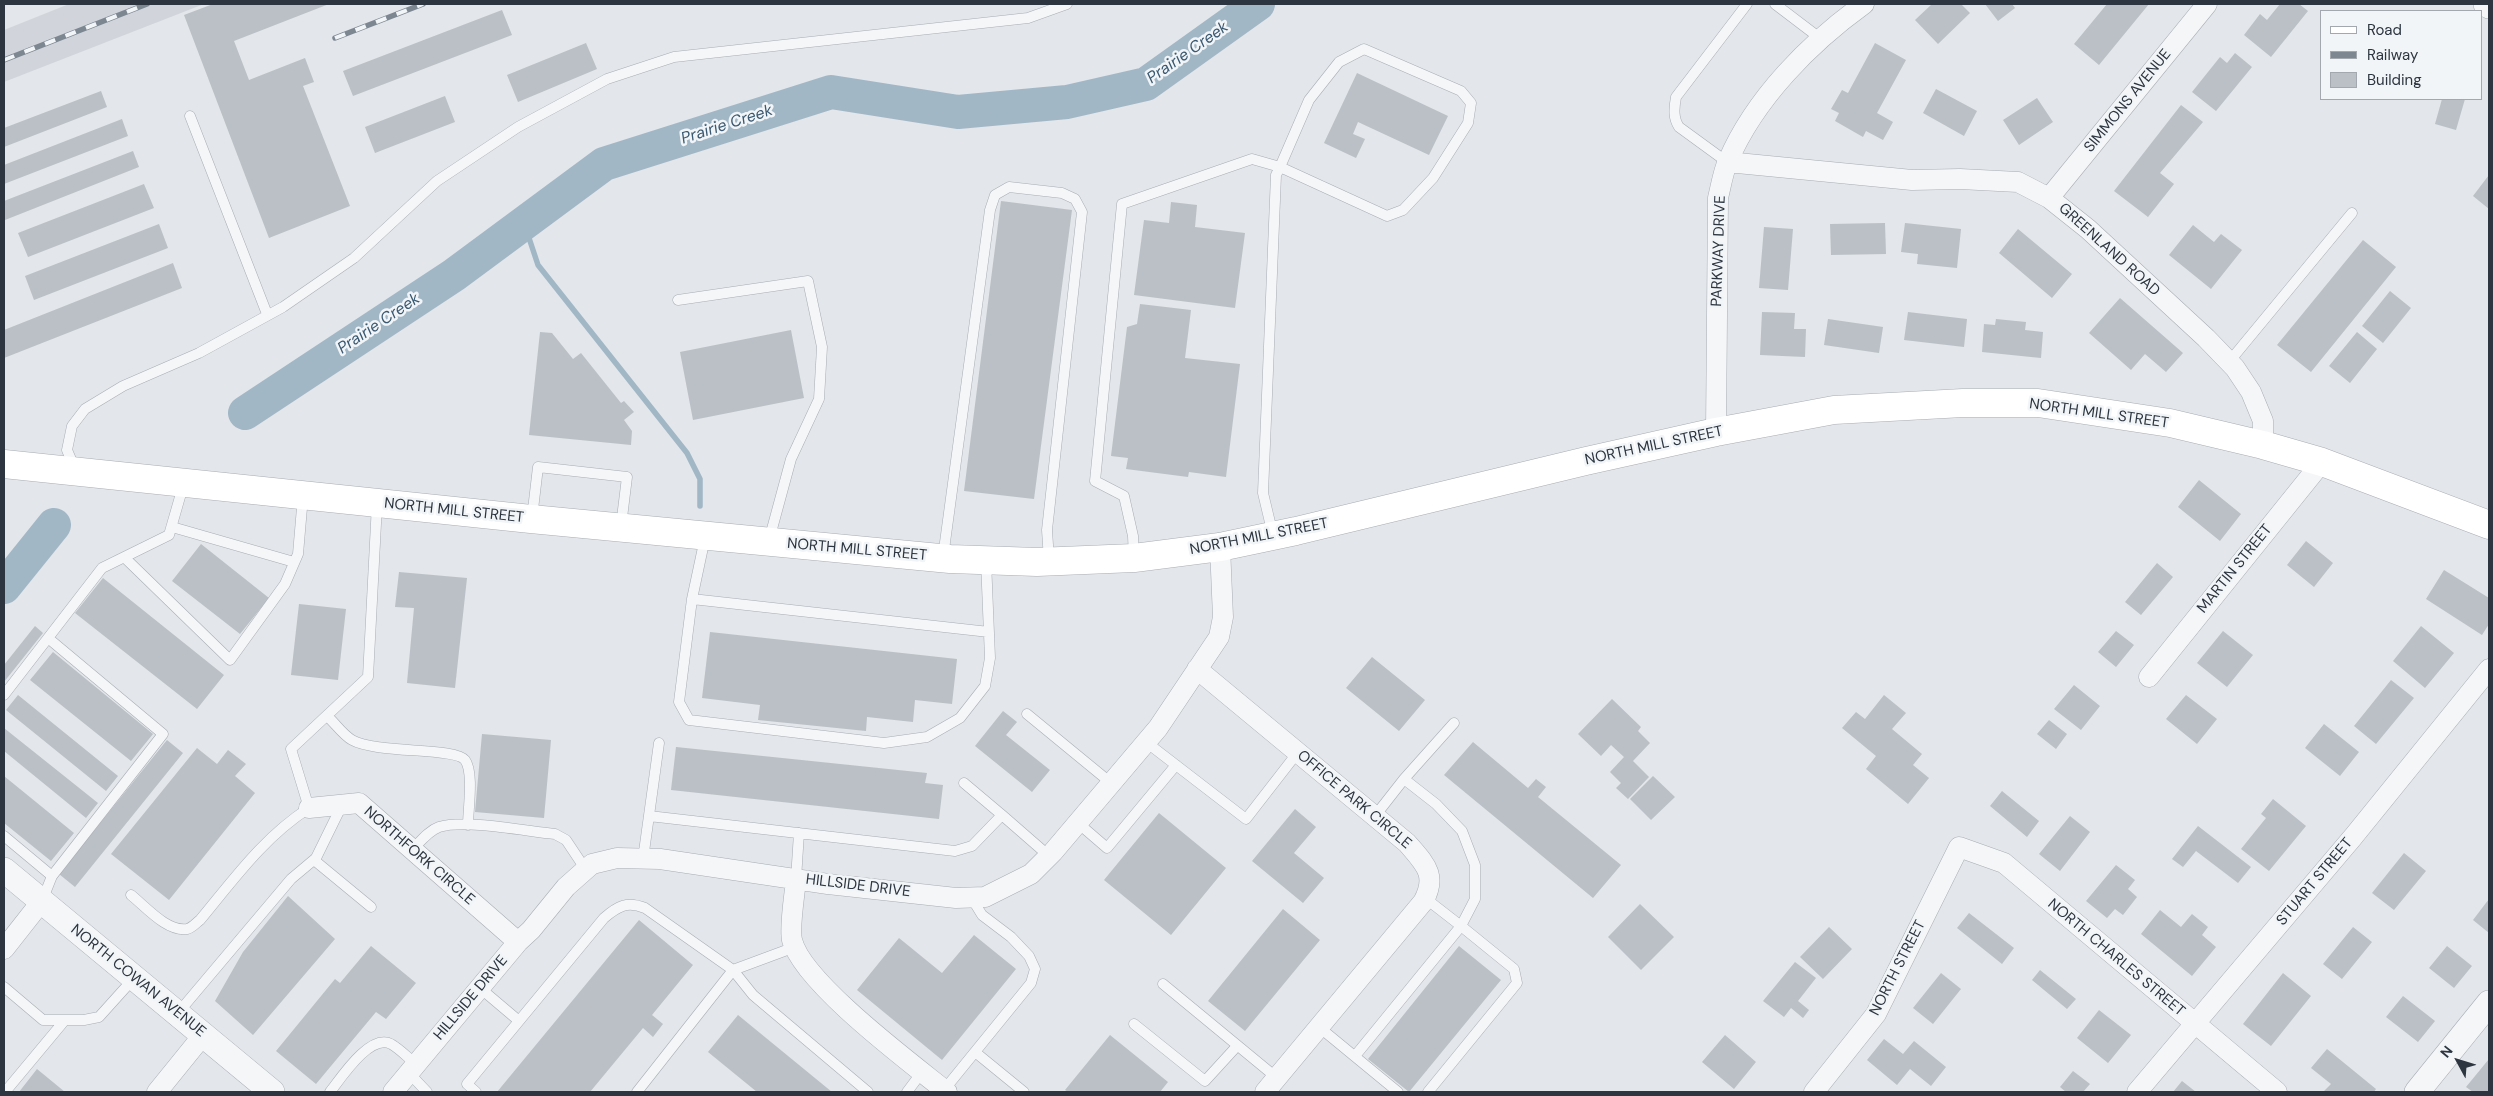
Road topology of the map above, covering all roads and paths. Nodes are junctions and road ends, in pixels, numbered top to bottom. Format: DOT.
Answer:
graph roads {
  1 [pos="1067,4"];
  2 [pos="1747,4"];
  3 [pos="1775,4"];
  4 [pos="1864,4"];
  5 [pos="2206,4"];
  6 [pos="1821,39"];
  7 [pos="190,116"];
  8 [pos="1727,162"];
  9 [pos="1280,167"];
  10 [pos="2049,198"];
  11 [pos="2352,213"];
  12 [pos="678,300"];
  13 [pos="267,314"];
  14 [pos="2229,362"];
  15 [pos="1716,432"];
  16 [pos="2264,445"];
  17 [pos="2322,462"];
  18 [pos="4,464"];
  19 [pos="77,472"];
  20 [pos="184,483"];
  21 [pos="303,495"];
  22 [pos="377,503"];
  23 [pos="531,519"];
  24 [pos="2489,524"];
  25 [pos="172,527"];
  26 [pos="621,527"];
  27 [pos="705,536"];
  28 [pos="1273,536"];
  29 [pos="768,542"];
  30 [pos="1220,547"];
  31 [pos="124,558"];
  32 [pos="943,558"];
  33 [pos="1134,558"];
  34 [pos="986,560"];
  35 [pos="1049,561"];
  36 [pos="294,562"];
  37 [pos="692,599"];
  38 [pos="989,632"];
  39 [pos="48,638"];
  40 [pos="1197,669"];
  41 [pos="2489,669"];
  42 [pos="2149,677"];
  43 [pos="4,695"];
  44 [pos="1027,714"];
  45 [pos="327,716"];
  46 [pos="1454,723"];
  47 [pos="1146,742"];
  48 [pos="659,743"];
  49 [pos="1298,752"];
  50 [pos="1176,765"];
  51 [pos="1404,779"];
  52 [pos="964,783"];
  53 [pos="1111,783"];
  54 [pos="342,805"];
  55 [pos="310,808"];
  56 [pos="1002,815"];
  57 [pos="649,816"];
  58 [pos="1375,816"];
  59 [pos="1078,823"];
  60 [pos="468,825"];
  61 [pos="799,833"];
  62 [pos="4,836"];
  63 [pos="412,850"];
  64 [pos="1049,856"];
  65 [pos="643,859"];
  66 [pos="314,860"];
  67 [pos="1952,860"];
  68 [pos="4,870"];
  69 [pos="586,870"];
  70 [pos="52,876"];
  71 [pos="796,878"];
  72 [pos="131,896"];
  73 [pos="971,897"];
  74 [pos="1425,898"];
  75 [pos="41,902"];
  76 [pos="371,907"];
  77 [pos="1460,926"];
  78 [pos="518,942"];
  79 [pos="795,947"];
  80 [pos="4,950"];
  81 [pos="733,970"];
  82 [pos="134,978"];
  83 [pos="1163,984"];
  84 [pos="4,987"];
  85 [pos="480,988"];
  86 [pos="2489,1003"];
  87 [pos="178,1013"];
  88 [pos="65,1020"];
  89 [pos="519,1021"];
  90 [pos="1134,1024"];
  91 [pos="2194,1024"];
  92 [pos="1318,1027"];
  93 [pos="204,1034"];
  94 [pos="1237,1046"];
  95 [pos="975,1052"];
  96 [pos="1355,1056"];
  97 [pos="412,1069"];
  98 [pos="922,1072"];
  99 [pos="1271,1085"];
  100 [pos="945,1091"];
  101 [pos="5,1092"];
  102 [pos="158,1092"];
  103 [pos="272,1092"];
  104 [pos="330,1092"];
  105 [pos="393,1092"];
  106 [pos="426,1092"];
  107 [pos="476,1092"];
  108 [pos="637,1092"];
  109 [pos="868,1092"];
  110 [pos="907,1092"];
  111 [pos="1024,1092"];
  112 [pos="1398,1092"];
  113 [pos="1428,1092"];
  114 [pos="1814,1092"];
  115 [pos="2137,1092"];
  116 [pos="2277,1092"];
  117 [pos="2417,1092"];
  1 -- 13 [label="lane"];
  2 -- 8 [label="lane"];
  3 -- 6 [label="lane"];
  4 -- 6 [label="street, PARKWAY DRIVE"];
  5 -- 10 [label="street, SIMMONS AVENUE"];
  6 -- 8 [label="street, PARKWAY DRIVE"];
  7 -- 13 [label="lane"];
  8 -- 10 [label="street, GREENLAND ROAD"];
  8 -- 15 [label="street, PARKWAY DRIVE"];
  9 -- 9 [label="lane"];
  9 -- 28 [label="lane"];
  9 -- 33 [label="lane"];
  10 -- 14 [label="street, GREENLAND ROAD"];
  11 -- 14 [label="lane"];
  12 -- 29 [label="lane"];
  13 -- 19 [label="lane"];
  14 -- 16 [label="street, GREENLAND ROAD"];
  15 -- 16 [label="main road, NORTH MILL STREET"];
  15 -- 28 [label="main road, NORTH MILL STREET"];
  16 -- 17 [label="main road, NORTH MILL STREET"];
  17 -- 24 [label="main road, NORTH MILL STREET"];
  17 -- 42 [label="street, MARTIN STREET"];
  18 -- 19 [label="main road, NORTH MILL STREET"];
  19 -- 20 [label="main road, NORTH MILL STREET"];
  20 -- 21 [label="main road, NORTH MILL STREET"];
  20 -- 25 [label="lane"];
  21 -- 22 [label="main road, NORTH MILL STREET"];
  21 -- 36 [label="lane"];
  22 -- 23 [label="main road, NORTH MILL STREET"];
  22 -- 45 [label="lane"];
  23 -- 26 [label="main road, NORTH MILL STREET"];
  23 -- 26 [label="lane"];
  25 -- 31 [label="lane"];
  25 -- 36 [label="lane"];
  26 -- 27 [label="main road, NORTH MILL STREET"];
  27 -- 29 [label="main road, NORTH MILL STREET"];
  27 -- 37 [label="lane"];
  28 -- 30 [label="main road, NORTH MILL STREET"];
  29 -- 32 [label="main road, NORTH MILL STREET"];
  30 -- 33 [label="main road, NORTH MILL STREET"];
  30 -- 40 [label="street, HILLSIDE DRIVE"];
  31 -- 36 [label="lane"];
  31 -- 39 [label="lane"];
  32 -- 34 [label="main road, NORTH MILL STREET"];
  32 -- 35 [label="lane"];
  33 -- 35 [label="main road, NORTH MILL STREET"];
  34 -- 35 [label="main road, NORTH MILL STREET"];
  34 -- 38 [label="lane"];
  37 -- 38 [label="lane"];
  37 -- 38 [label="lane"];
  39 -- 43 [label="lane"];
  39 -- 70 [label="lane"];
  40 -- 47 [label="street, HILLSIDE DRIVE"];
  40 -- 49 [label="street, OFFICE PARK CIRCLE"];
  41 -- 91 [label="street, STUART STREET"];
  44 -- 53 [label="lane"];
  45 -- 55 [label="lane"];
  45 -- 60 [label="lane"];
  46 -- 51 [label="lane"];
  47 -- 50 [label="lane"];
  47 -- 53 [label="street, HILLSIDE DRIVE"];
  48 -- 57 [label="lane"];
  49 -- 50 [label="lane"];
  49 -- 58 [label="street, OFFICE PARK CIRCLE"];
  50 -- 59 [label="lane"];
  51 -- 58 [label="lane"];
  51 -- 77 [label="lane"];
  52 -- 56 [label="lane"];
  53 -- 59 [label="street, HILLSIDE DRIVE"];
  54 -- 55 [label="street, NORTHFORK CIRCLE"];
  54 -- 63 [label="street, NORTHFORK CIRCLE"];
  54 -- 66 [label="lane"];
  55 -- 72 [label="lane"];
  56 -- 61 [label="lane"];
  56 -- 64 [label="lane"];
  57 -- 61 [label="lane"];
  57 -- 65 [label="lane"];
  58 -- 74 [label="street, OFFICE PARK CIRCLE"];
  59 -- 64 [label="street, HILLSIDE DRIVE"];
  60 -- 63 [label="lane"];
  60 -- 69 [label="lane"];
  61 -- 71 [label="lane"];
  62 -- 70 [label="lane"];
  63 -- 78 [label="street, NORTHFORK CIRCLE"];
  64 -- 73 [label="street, HILLSIDE DRIVE"];
  65 -- 69 [label="street, HILLSIDE DRIVE"];
  65 -- 71 [label="street, HILLSIDE DRIVE"];
  66 -- 76 [label="lane"];
  66 -- 87 [label="lane"];
  67 -- 91 [label="street, NORTH CHARLES STREET"];
  67 -- 114 [label="street, NORTH STREET"];
  68 -- 75 [label="street, NORTH COWAN AVENUE"];
  69 -- 78 [label="street, HILLSIDE DRIVE"];
  70 -- 75 [label="lane"];
  71 -- 73 [label="street, HILLSIDE DRIVE"];
  71 -- 79 [label="street"];
  73 -- 95 [label="lane"];
  74 -- 77 [label="lane"];
  74 -- 92 [label="street"];
  75 -- 80 [label="street"];
  75 -- 82 [label="street, NORTH COWAN AVENUE"];
  77 -- 96 [label="lane"];
  77 -- 113 [label="lane"];
  78 -- 85 [label="street, HILLSIDE DRIVE"];
  79 -- 81 [label="lane"];
  79 -- 98 [label="street"];
  81 -- 89 [label="lane"];
  81 -- 108 [label="lane"];
  81 -- 109 [label="lane"];
  82 -- 87 [label="street, NORTH COWAN AVENUE"];
  82 -- 88 [label="lane"];
  83 -- 94 [label="lane"];
  84 -- 88 [label="lane"];
  85 -- 89 [label="lane"];
  85 -- 97 [label="street, HILLSIDE DRIVE"];
  86 -- 117 [label="street"];
  87 -- 93 [label="street, NORTH COWAN AVENUE"];
  88 -- 101 [label="lane"];
  89 -- 107 [label="lane"];
  90 -- 94 [label="lane"];
  91 -- 115 [label="street, STUART STREET"];
  91 -- 116 [label="street, NORTH CHARLES STREET"];
  92 -- 96 [label="lane"];
  92 -- 99 [label="street"];
  93 -- 102 [label="street"];
  93 -- 103 [label="street, NORTH COWAN AVENUE"];
  94 -- 99 [label="lane"];
  95 -- 100 [label="lane"];
  95 -- 111 [label="lane"];
  96 -- 112 [label="lane"];
  97 -- 104 [label="lane"];
  97 -- 105 [label="street, HILLSIDE DRIVE"];
  97 -- 106 [label="lane"];
  98 -- 100 [label="street"];
  98 -- 110 [label="lane"];
}
